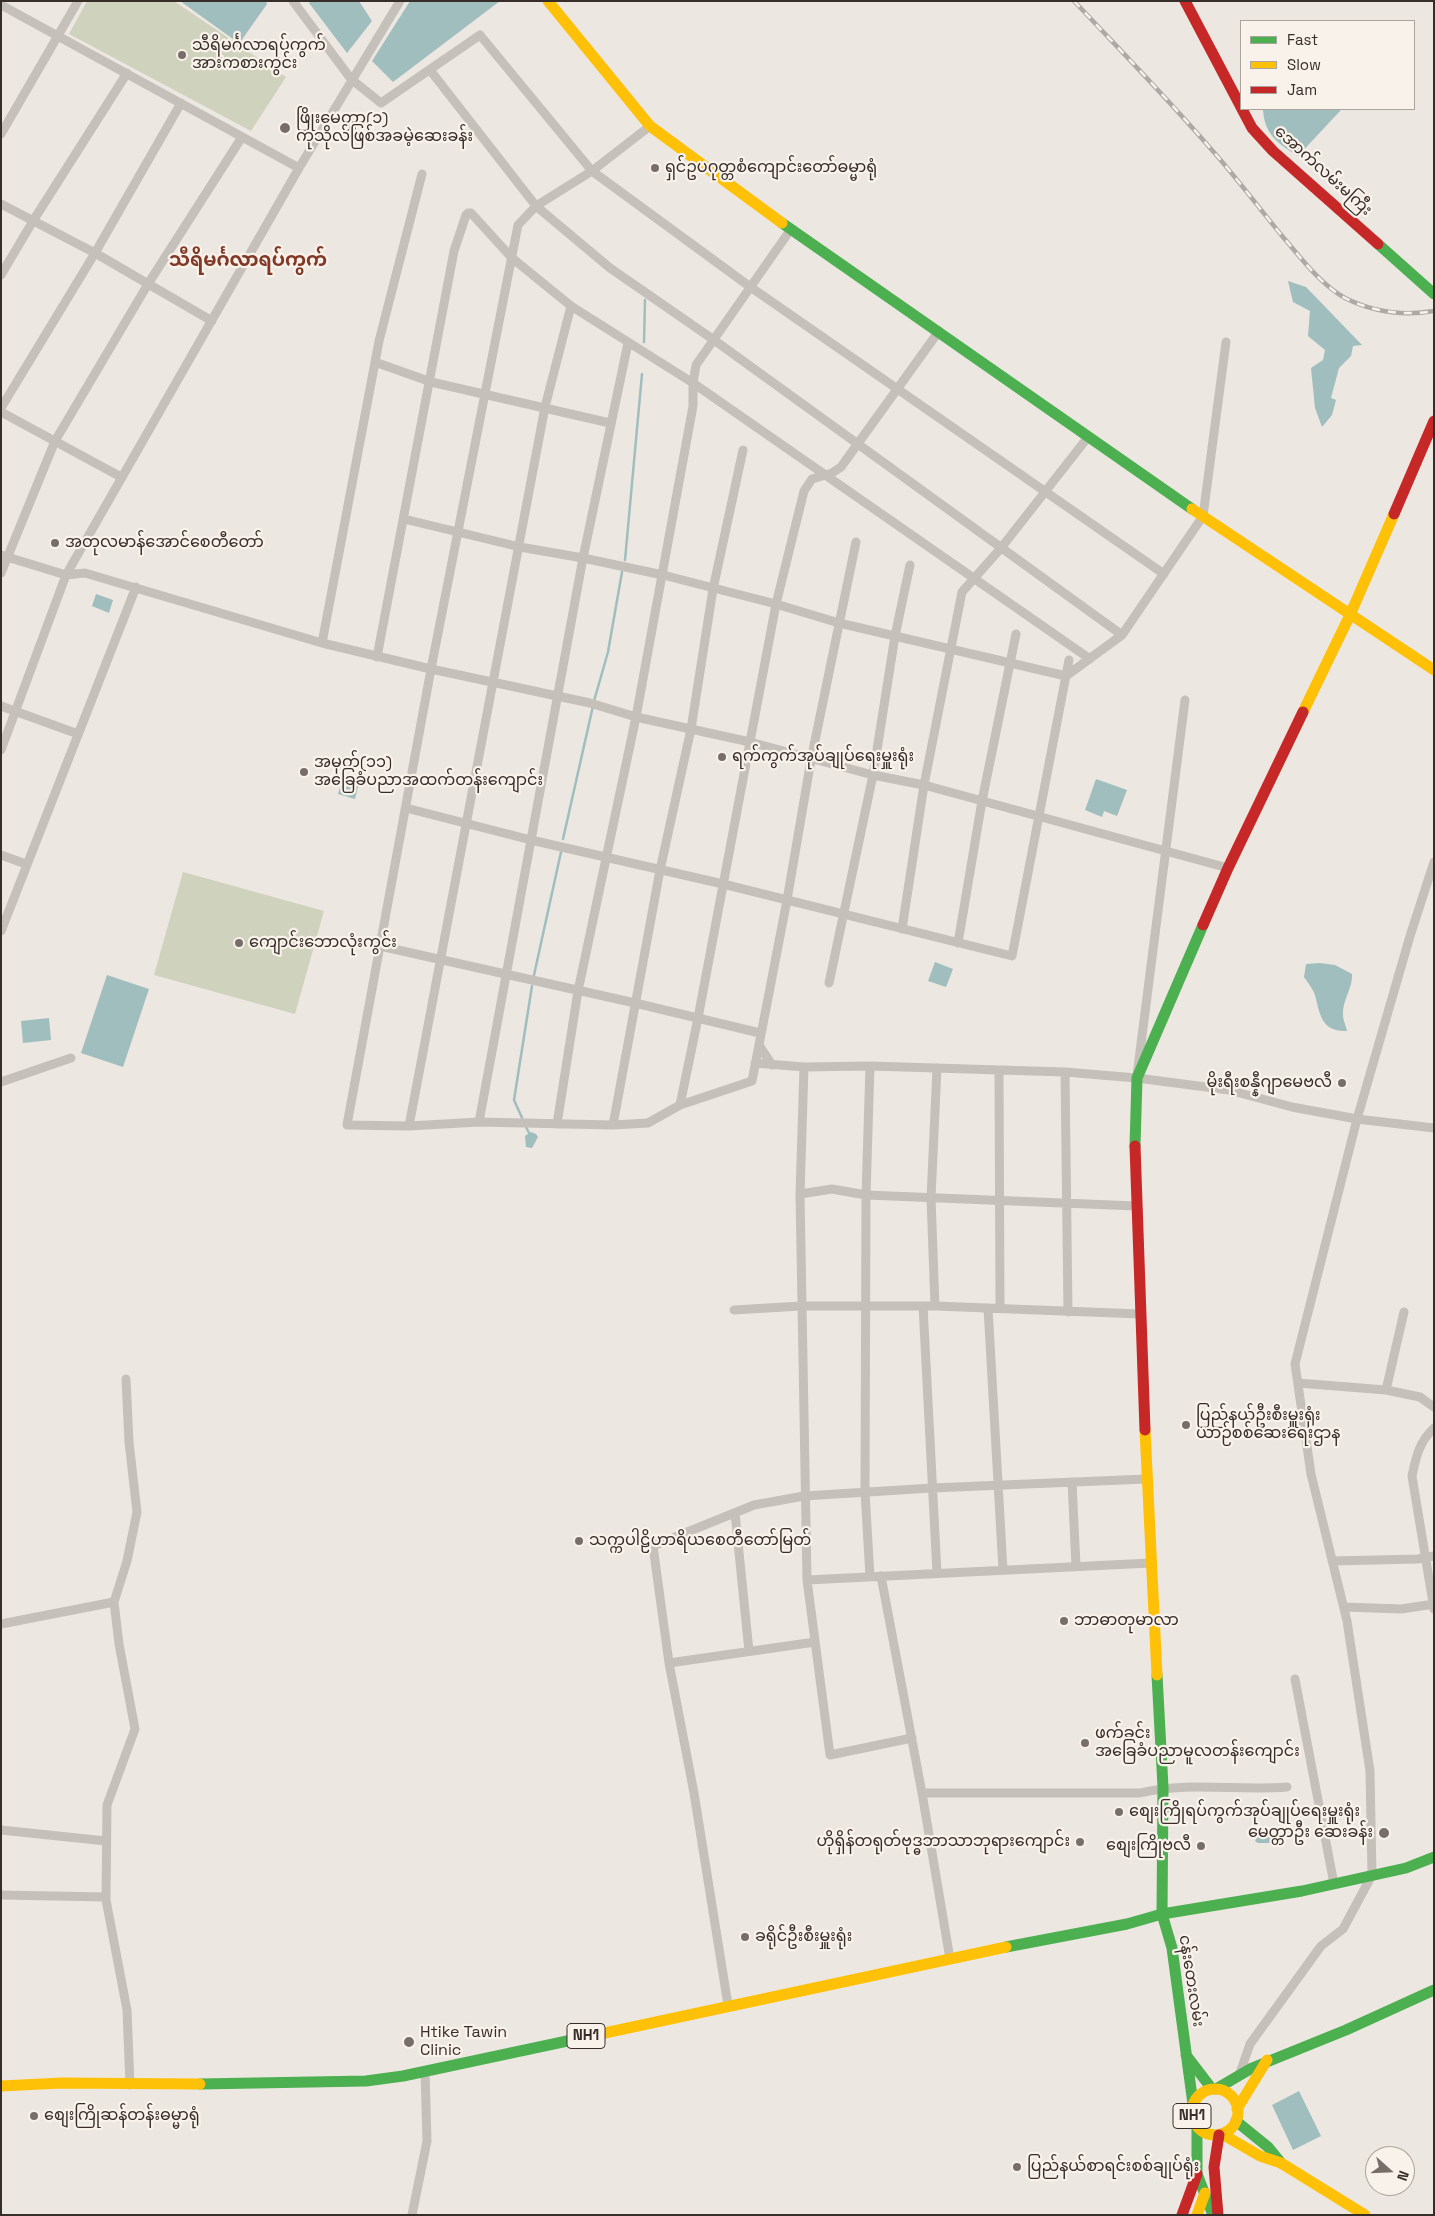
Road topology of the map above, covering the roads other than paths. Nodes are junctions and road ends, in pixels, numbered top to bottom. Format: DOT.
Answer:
graph roads {
  1 [pos="78,1"];
  2 [pos="293,1"];
  3 [pos="400,1"];
  4 [pos="548,1"];
  5 [pos="1185,1"];
  6 [pos="1,5"];
  7 [pos="58,36"];
  8 [pos="430,70"];
  9 [pos="127,73"];
  10 [pos="351,79"];
  11 [pos="181,103"];
  12 [pos="1240,108"];
  13 [pos="1241,110"];
  14 [pos="650,126"];
  15 [pos="1,134"];
  16 [pos="242,137"];
  17 [pos="299,168"];
  18 [pos="592,171"];
  19 [pos="422,174"];
  20 [pos="1,204"];
  21 [pos="536,206"];
  22 [pos="32,221"];
  23 [pos="791,229"];
  24 [pos="95,253"];
  25 [pos="512,258"];
  26 [pos="1,275"];
  27 [pos="148,284"];
  28 [pos="750,286"];
  29 [pos="1434,294"];
  30 [pos="572,306"];
  31 [pos="212,321"];
  32 [pos="939,331"];
  33 [pos="714,340"];
  34 [pos="1226,342"];
  35 [pos="628,343"];
  36 [pos="375,362"];
  37 [pos="431,382"];
  38 [pos="693,383"];
  39 [pos="897,388"];
  40 [pos="485,393"];
  41 [pos="545,407"];
  42 [pos="1,408"];
  43 [pos="1,412"];
  44 [pos="1434,421"];
  45 [pos="610,423"];
  46 [pos="1088,437"];
  47 [pos="55,442"];
  48 [pos="857,443"];
  49 [pos="744,450"];
  50 [pos="824,476"];
  51 [pos="121,477"];
  52 [pos="1047,492"];
  53 [pos="1203,516"];
  54 [pos="404,519"];
  55 [pos="458,532"];
  56 [pos="856,542"];
  57 [pos="520,547"];
  58 [pos="1001,548"];
  59 [pos="4,556"];
  60 [pos="583,558"];
  61 [pos="910,565"];
  62 [pos="1,573"];
  63 [pos="1164,574"];
  64 [pos="66,575"];
  65 [pos="663,575"];
  66 [pos="975,578"];
  67 [pos="136,587"];
  68 [pos="713,589"];
  69 [pos="776,604"];
  70 [pos="1350,615"];
  71 [pos="839,623"];
  72 [pos="1016,634"];
  73 [pos="1122,635"];
  74 [pos="895,636"];
  75 [pos="322,643"];
  76 [pos="951,650"];
  77 [pos="377,657"];
  78 [pos="1090,659"];
  79 [pos="1069,660"];
  80 [pos="1010,664"];
  81 [pos="431,669"];
  82 [pos="1434,670"];
  83 [pos="1066,676"];
  84 [pos="494,683"];
  85 [pos="558,697"];
  86 [pos="1185,700"];
  87 [pos="1,706"];
  88 [pos="16,711"];
  89 [pos="636,717"];
  90 [pos="691,729"];
  91 [pos="78,734"];
  92 [pos="750,742"];
  93 [pos="1,750"];
  94 [pos="811,760"];
  95 [pos="872,775"];
  96 [pos="924,785"];
  97 [pos="982,801"];
  98 [pos="406,808"];
  99 [pos="1038,816"];
  100 [pos="467,824"];
  101 [pos="531,840"];
  102 [pos="1165,850"];
  103 [pos="1,855"];
  104 [pos="608,857"];
  105 [pos="1434,862"];
  106 [pos="26,864"];
  107 [pos="1228,868"];
  108 [pos="660,870"];
  109 [pos="724,884"];
  110 [pos="787,900"];
  111 [pos="843,914"];
  112 [pos="902,929"];
  113 [pos="1,930"];
  114 [pos="958,943"];
  115 [pos="380,946"];
  116 [pos="441,960"];
  117 [pos="506,975"];
  118 [pos="829,983"];
  119 [pos="578,991"];
  120 [pos="635,1003"];
  121 [pos="698,1018"];
  122 [pos="760,1033"];
  123 [pos="759,1044"];
  124 [pos="71,1058"];
  125 [pos="755,1063"];
  126 [pos="772,1065"];
  127 [pos="870,1066"];
  128 [pos="804,1067"];
  129 [pos="936,1068"];
  130 [pos="999,1070"];
  131 [pos="1066,1072"];
  132 [pos="1136,1078"];
  133 [pos="1,1082"];
  134 [pos="680,1105"];
  135 [pos="1357,1119"];
  136 [pos="479,1122"];
  137 [pos="556,1124"];
  138 [pos="613,1125"];
  139 [pos="409,1126"];
  140 [pos="1434,1128"];
  141 [pos="800,1194"];
  142 [pos="866,1195"];
  143 [pos="931,1198"];
  144 [pos="1000,1201"];
  145 [pos="1068,1203"];
  146 [pos="1136,1206"];
  147 [pos="801,1306"];
  148 [pos="866,1306"];
  149 [pos="923,1306"];
  150 [pos="935,1306"];
  151 [pos="1000,1307"];
  152 [pos="988,1308"];
  153 [pos="734,1310"];
  154 [pos="1068,1312"];
  155 [pos="1404,1312"];
  156 [pos="1140,1314"];
  157 [pos="126,1379"];
  158 [pos="1298,1383"];
  159 [pos="1386,1390"];
  160 [pos="1434,1407"];
  161 [pos="1434,1428"];
  162 [pos="1146,1479"];
  163 [pos="1072,1482"];
  164 [pos="998,1486"];
  165 [pos="932,1488"];
  166 [pos="864,1492"];
  167 [pos="804,1496"];
  168 [pos="735,1513"];
  169 [pos="1429,1557"];
  170 [pos="1332,1561"];
  171 [pos="1150,1563"];
  172 [pos="1076,1566"];
  173 [pos="1003,1570"];
  174 [pos="937,1573"];
  175 [pos="881,1576"];
  176 [pos="870,1577"];
  177 [pos="807,1580"];
  178 [pos="114,1602"];
  179 [pos="1434,1604"];
  180 [pos="1344,1607"];
  181 [pos="1434,1609"];
  182 [pos="1,1624"];
  183 [pos="815,1642"];
  184 [pos="749,1652"];
  185 [pos="669,1662"];
  186 [pos="1295,1679"];
  187 [pos="912,1738"];
  188 [pos="1163,1787"];
  189 [pos="1287,1787"];
  190 [pos="922,1794"];
  191 [pos="1,1830"];
  192 [pos="106,1841"];
  193 [pos="1434,1857"];
  194 [pos="1372,1875"];
  195 [pos="1334,1884"];
  196 [pos="1,1895"];
  197 [pos="106,1896"];
  198 [pos="1162,1914"];
  199 [pos="950,1959"];
  200 [pos="1434,1990"];
  201 [pos="728,2005"];
  202 [pos="1186,2054"];
  203 [pos="1267,2060"];
  204 [pos="425,2072"];
  205 [pos="1240,2073"];
  206 [pos="130,2085"];
  207 [pos="1,2086"];
  208 [pos="1214,2089"];
  209 [pos="1193,2104"];
  210 [pos="1237,2109"];
  211 [pos="1236,2121"];
  212 [pos="1198,2127"];
  213 [pos="1220,2134"];
  214 [pos="1281,2163"];
  215 [pos="1214,2167"];
  216 [pos="1197,2174"];
  217 [pos="1204,2195"];
  218 [pos="412,2215"];
  219 [pos="1182,2215"];
  220 [pos="1197,2215"];
  221 [pos="1213,2215"];
  222 [pos="1218,2215"];
  223 [pos="1365,2215"];
  1 -- 7 [label="street"];
  2 -- 10 [label="street"];
  3 -- 10 [label="street"];
  4 -- 14 [label="main road"];
  5 -- 12 [label="main road, အောက်လမ်းမကြီး"];
  6 -- 7 [label="street"];
  7 -- 9 [label="street"];
  7 -- 15 [label="street"];
  8 -- 10 [label="street"];
  8 -- 18 [label="street"];
  8 -- 21 [label="street"];
  9 -- 11 [label="street"];
  9 -- 22 [label="street"];
  10 -- 17 [label="street"];
  11 -- 16 [label="street"];
  11 -- 24 [label="street"];
  13 -- 29 [label="main road, အောက်လမ်းမကြီး"];
  14 -- 18 [label="street"];
  14 -- 23 [label="main road"];
  16 -- 17 [label="street"];
  16 -- 27 [label="street"];
  17 -- 31 [label="street"];
  18 -- 21 [label="street"];
  18 -- 28 [label="street"];
  19 -- 36 [label="street"];
  20 -- 22 [label="street"];
  21 -- 25 [label="street"];
  21 -- 33 [label="street"];
  22 -- 24 [label="street"];
  22 -- 26 [label="street"];
  23 -- 28 [label="street"];
  23 -- 32 [label="main road"];
  24 -- 27 [label="street"];
  24 -- 42 [label="street"];
  25 -- 30 [label="street"];
  25 -- 37 [label="street"];
  25 -- 40 [label="street"];
  27 -- 31 [label="street"];
  27 -- 47 [label="street"];
  28 -- 33 [label="street"];
  28 -- 39 [label="street"];
  30 -- 35 [label="street"];
  30 -- 41 [label="street"];
  31 -- 51 [label="street"];
  32 -- 39 [label="street"];
  32 -- 46 [label="main road"];
  33 -- 38 [label="street"];
  33 -- 48 [label="street"];
  34 -- 53 [label="street"];
  35 -- 38 [label="street"];
  35 -- 45 [label="street"];
  36 -- 37 [label="street"];
  36 -- 75 [label="street"];
  37 -- 40 [label="street"];
  37 -- 54 [label="street"];
  38 -- 50 [label="street"];
  38 -- 65 [label="street"];
  39 -- 48 [label="street"];
  39 -- 52 [label="street"];
  40 -- 41 [label="street"];
  40 -- 55 [label="street"];
  41 -- 45 [label="street"];
  41 -- 57 [label="street"];
  43 -- 47 [label="street"];
  44 -- 70 [label="main road"];
  45 -- 60 [label="street"];
  46 -- 52 [label="street"];
  46 -- 53 [label="main road"];
  47 -- 51 [label="street"];
  47 -- 59 [label="street"];
  48 -- 50 [label="street"];
  48 -- 58 [label="street"];
  49 -- 68 [label="street"];
  50 -- 66 [label="street"];
  50 -- 69 [label="street"];
  51 -- 64 [label="street"];
  52 -- 58 [label="street"];
  52 -- 63 [label="street"];
  53 -- 63 [label="street"];
  53 -- 70 [label="main road"];
  54 -- 55 [label="street"];
  54 -- 77 [label="street"];
  55 -- 57 [label="street"];
  55 -- 81 [label="street"];
  56 -- 71 [label="street"];
  57 -- 60 [label="street"];
  57 -- 84 [label="street"];
  58 -- 66 [label="street"];
  58 -- 73 [label="street"];
  59 -- 62 [label="street"];
  59 -- 64 [label="street"];
  60 -- 65 [label="street"];
  60 -- 85 [label="street"];
  61 -- 74 [label="street"];
  63 -- 73 [label="street"];
  64 -- 67 [label="street"];
  64 -- 88 [label="street"];
  65 -- 68 [label="street"];
  65 -- 89 [label="street"];
  66 -- 76 [label="street"];
  66 -- 78 [label="street"];
  67 -- 75 [label="street"];
  67 -- 91 [label="street"];
  68 -- 69 [label="street"];
  68 -- 90 [label="street"];
  69 -- 71 [label="street"];
  69 -- 92 [label="street"];
  70 -- 82 [label="main road"];
  70 -- 107 [label="main road"];
  71 -- 74 [label="street"];
  71 -- 94 [label="street"];
  72 -- 80 [label="street"];
  73 -- 78 [label="street"];
  74 -- 76 [label="street"];
  74 -- 95 [label="street"];
  75 -- 77 [label="street"];
  76 -- 80 [label="street"];
  76 -- 96 [label="street"];
  77 -- 81 [label="street"];
  78 -- 83 [label="street"];
  79 -- 83 [label="street"];
  80 -- 83 [label="street"];
  80 -- 97 [label="street"];
  81 -- 84 [label="street"];
  81 -- 98 [label="street"];
  83 -- 99 [label="street"];
  84 -- 85 [label="street"];
  84 -- 100 [label="street"];
  85 -- 89 [label="street"];
  85 -- 101 [label="street"];
  86 -- 102 [label="street"];
  87 -- 88 [label="street"];
  88 -- 91 [label="street"];
  88 -- 93 [label="street"];
  89 -- 90 [label="street"];
  89 -- 104 [label="street"];
  90 -- 92 [label="street"];
  90 -- 108 [label="street"];
  91 -- 106 [label="street"];
  92 -- 94 [label="street"];
  92 -- 109 [label="street"];
  94 -- 95 [label="street"];
  94 -- 110 [label="street"];
  95 -- 96 [label="street"];
  95 -- 111 [label="street"];
  96 -- 97 [label="street"];
  96 -- 112 [label="street"];
  97 -- 99 [label="street"];
  97 -- 114 [label="street"];
  98 -- 100 [label="street"];
  98 -- 115 [label="street"];
  99 -- 102 [label="street"];
  99 -- 114 [label="street"];
  100 -- 101 [label="street"];
  100 -- 116 [label="street"];
  101 -- 104 [label="street"];
  101 -- 117 [label="street"];
  102 -- 107 [label="street"];
  102 -- 132 [label="street"];
  103 -- 106 [label="street"];
  104 -- 108 [label="street"];
  104 -- 119 [label="street"];
  105 -- 135 [label="street"];
  106 -- 113 [label="street"];
  107 -- 132 [label="main road"];
  108 -- 109 [label="street"];
  108 -- 120 [label="street"];
  109 -- 110 [label="street"];
  109 -- 121 [label="street"];
  110 -- 111 [label="street"];
  110 -- 122 [label="street"];
  111 -- 112 [label="street"];
  111 -- 118 [label="street"];
  112 -- 114 [label="street"];
  115 -- 116 [label="street"];
  115 -- 139 [label="street"];
  116 -- 117 [label="street"];
  116 -- 139 [label="street"];
  117 -- 119 [label="street"];
  117 -- 136 [label="street"];
  119 -- 120 [label="street"];
  119 -- 137 [label="street"];
  120 -- 121 [label="street"];
  120 -- 138 [label="street"];
  121 -- 122 [label="street"];
  121 -- 134 [label="street"];
  122 -- 123 [label="street"];
  123 -- 125 [label="street"];
  123 -- 126 [label="street"];
  124 -- 133 [label="street"];
  125 -- 126 [label="street"];
  125 -- 134 [label="street"];
  126 -- 128 [label="street"];
  127 -- 128 [label="street"];
  127 -- 129 [label="street"];
  127 -- 142 [label="street"];
  128 -- 141 [label="street"];
  129 -- 130 [label="street"];
  129 -- 143 [label="street"];
  130 -- 131 [label="street"];
  130 -- 144 [label="street"];
  131 -- 132 [label="street"];
  131 -- 145 [label="street"];
  132 -- 135 [label="street"];
  132 -- 146 [label="main road, ငန်းတေးလမ်း"];
  134 -- 138 [label="street"];
  135 -- 140 [label="street"];
  135 -- 158 [label="street"];
  136 -- 137 [label="street"];
  136 -- 139 [label="street"];
  137 -- 138 [label="street"];
  141 -- 142 [label="street"];
  141 -- 147 [label="street"];
  142 -- 143 [label="street"];
  142 -- 148 [label="street"];
  143 -- 144 [label="street"];
  143 -- 150 [label="street"];
  144 -- 145 [label="street"];
  144 -- 151 [label="street"];
  145 -- 146 [label="street"];
  145 -- 154 [label="street"];
  146 -- 156 [label="main road, ငန်းတေးလမ်း"];
  147 -- 148 [label="street"];
  147 -- 153 [label="street"];
  147 -- 167 [label="street"];
  148 -- 149 [label="street"];
  148 -- 166 [label="street"];
  149 -- 150 [label="street"];
  149 -- 165 [label="street"];
  150 -- 152 [label="street"];
  151 -- 152 [label="street"];
  151 -- 154 [label="street"];
  152 -- 164 [label="street"];
  154 -- 156 [label="street"];
  155 -- 159 [label="street"];
  156 -- 162 [label="main road, ငန်းတေးလမ်း"];
  157 -- 178 [label="street"];
  158 -- 159 [label="street"];
  158 -- 170 [label="street"];
  159 -- 160 [label="street"];
  161 -- 169 [label="street"];
  162 -- 163 [label="street"];
  162 -- 171 [label="main road, ငန်းတေးလမ်း"];
  163 -- 164 [label="street"];
  163 -- 172 [label="street"];
  164 -- 165 [label="street"];
  164 -- 173 [label="street"];
  165 -- 166 [label="street"];
  165 -- 174 [label="street"];
  166 -- 167 [label="street"];
  166 -- 176 [label="street"];
  167 -- 168 [label="street"];
  167 -- 177 [label="street"];
  168 -- 184 [label="street"];
  168 -- 185 [label="street"];
  169 -- 170 [label="street"];
  169 -- 179 [label="street"];
  170 -- 180 [label="street"];
  171 -- 172 [label="street"];
  171 -- 188 [label="main road, ငန်းတေးလမ်း"];
  172 -- 173 [label="street"];
  173 -- 174 [label="street"];
  174 -- 175 [label="street"];
  175 -- 176 [label="street"];
  175 -- 187 [label="street"];
  176 -- 177 [label="street"];
  177 -- 183 [label="street"];
  178 -- 182 [label="street"];
  178 -- 192 [label="street"];
  179 -- 180 [label="street"];
  179 -- 181 [label="street"];
  180 -- 194 [label="street"];
  183 -- 184 [label="street"];
  183 -- 187 [label="street"];
  184 -- 185 [label="street"];
  185 -- 201 [label="street"];
  186 -- 195 [label="street"];
  187 -- 190 [label="street"];
  188 -- 189 [label="street"];
  188 -- 190 [label="street"];
  188 -- 198 [label="main road, ငန်းတေးလမ်း"];
  190 -- 199 [label="street"];
  191 -- 192 [label="street"];
  192 -- 197 [label="street"];
  193 -- 194 [label="main road"];
  194 -- 195 [label="main road"];
  194 -- 205 [label="street"];
  195 -- 198 [label="main road"];
  196 -- 197 [label="street"];
  197 -- 206 [label="street"];
  198 -- 199 [label="main road, NH1"];
  198 -- 202 [label="main road, ငန်းတေးလမ်း / NH1"];
  199 -- 201 [label="main road, NH1"];
  200 -- 203 [label="main road"];
  201 -- 204 [label="main road, NH1"];
  202 -- 208 [label="main road, ငန်းတေးလမ်း / NH1"];
  202 -- 209 [label="main road, ငန်းတေးလမ်း / NH1"];
  203 -- 205 [label="main road"];
  203 -- 210 [label="main road"];
  204 -- 206 [label="main road, NH1"];
  204 -- 218 [label="street"];
  205 -- 208 [label="main road"];
  206 -- 207 [label="main road, NH1"];
  208 -- 209 [label="main road, NH1"];
  208 -- 210 [label="main road, NH1"];
  209 -- 212 [label="main road, NH1"];
  210 -- 211 [label="main road"];
  211 -- 213 [label="main road, NH1"];
  211 -- 214 [label="main road, NH1"];
  212 -- 213 [label="main road, NH1"];
  212 -- 216 [label="main road"];
  213 -- 214 [label="main road, NH1"];
  213 -- 215 [label="main road"];
  214 -- 223 [label="main road, NH1"];
  215 -- 217 [label="main road"];
  215 -- 222 [label="main road"];
  216 -- 217 [label="main road"];
  216 -- 219 [label="main road"];
  217 -- 220 [label="main road"];
  217 -- 221 [label="main road"];
}
